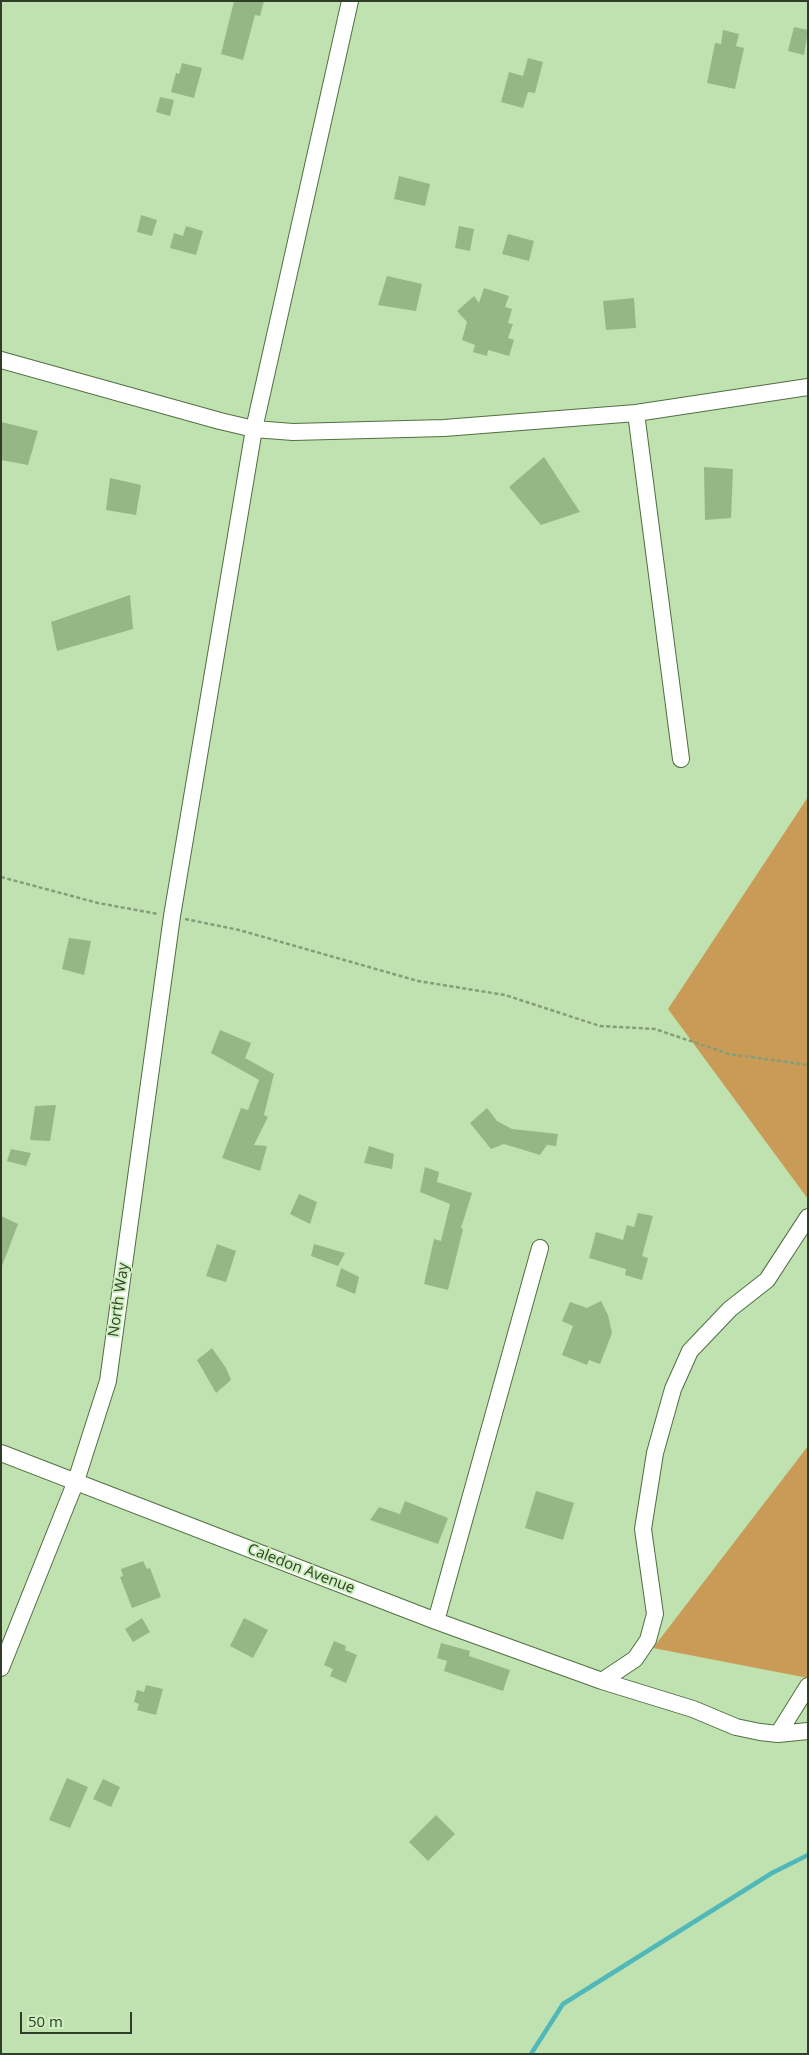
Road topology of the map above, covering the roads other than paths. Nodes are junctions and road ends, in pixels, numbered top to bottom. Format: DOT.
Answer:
graph roads {
  1 [pos="350,1"];
  2 [pos="1,360"];
  3 [pos="808,387"];
  4 [pos="636,413"];
  5 [pos="254,429"];
  6 [pos="681,759"];
  7 [pos="808,1217"];
  8 [pos="540,1248"];
  9 [pos="1,1454"];
  10 [pos="76,1481"];
  11 [pos="436,1622"];
  12 [pos="1,1668"];
  13 [pos="602,1681"];
  14 [pos="808,1686"];
  15 [pos="808,1731"];
  16 [pos="778,1734"];
  1 -- 5 [label="street, North Way"];
  2 -- 5 [label="street"];
  3 -- 4 [label="street"];
  4 -- 5 [label="street"];
  4 -- 6 [label="street"];
  5 -- 10 [label="street, North Way"];
  7 -- 13 [label="street"];
  8 -- 11 [label="street"];
  9 -- 10 [label="street, Caledon Avenue"];
  10 -- 11 [label="street, Caledon Avenue"];
  10 -- 12 [label="street, North Way"];
  11 -- 13 [label="street, Caledon Avenue"];
  13 -- 16 [label="street, Caledon Avenue"];
  14 -- 16 [label="street"];
  15 -- 16 [label="street, Caledon Avenue"];
}
